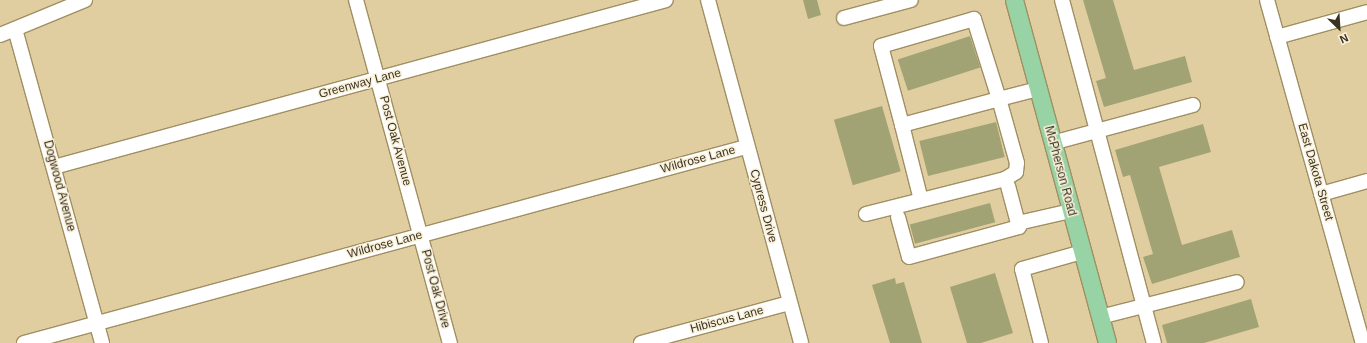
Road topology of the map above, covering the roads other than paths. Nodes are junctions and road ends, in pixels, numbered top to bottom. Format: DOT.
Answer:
graph roads {
  1 [pos="85,0"];
  2 [pos="356,0"];
  3 [pos="666,0"];
  4 [pos="708,0"];
  5 [pos="911,0"];
  6 [pos="1014,0"];
  7 [pos="1062,0"];
  8 [pos="1267,0"];
  9 [pos="1367,12"];
  10 [pos="844,18"];
  11 [pos="15,28"];
  12 [pos="0,35"];
  13 [pos="1277,37"];
  14 [pos="378,79"];
  15 [pos="1038,89"];
  16 [pos="999,99"];
  17 [pos="1193,105"];
  18 [pos="902,125"];
  19 [pos="1097,131"];
  20 [pos="1052,143"];
  21 [pos="746,147"];
  22 [pos="54,168"];
  23 [pos="1367,181"];
  24 [pos="1008,186"];
  25 [pos="1321,194"];
  26 [pos="921,200"];
  27 [pos="1071,211"];
  28 [pos="866,214"];
  29 [pos="898,217"];
  30 [pos="1018,223"];
  31 [pos="421,235"];
  32 [pos="1082,252"];
  33 [pos="1237,282"];
  34 [pos="789,303"];
  35 [pos="1144,306"];
  36 [pos="1100,317"];
  37 [pos="97,323"];
  38 [pos="24,343"];
  39 [pos="102,343"];
  40 [pos="450,343"];
  41 [pos="641,343"];
  42 [pos="800,343"];
  43 [pos="1041,343"];
  44 [pos="1107,343"];
  45 [pos="1154,343"];
  46 [pos="1363,343"];
  1 -- 11 [label="street"];
  2 -- 14 [label="street, Post Oak Avenue"];
  3 -- 14 [label="street, Greenway Lane"];
  4 -- 21 [label="street, Cypress Drive"];
  5 -- 10 [label="street"];
  6 -- 15 [label="main road, McPherson Road"];
  7 -- 19 [label="street"];
  8 -- 13 [label="street, East Dakota Street"];
  9 -- 13 [label="street"];
  11 -- 12 [label="street"];
  11 -- 22 [label="street, Dogwood Avenue"];
  13 -- 25 [label="street, East Dakota Street"];
  14 -- 22 [label="street, Greenway Lane"];
  14 -- 31 [label="street, Post Oak Avenue"];
  15 -- 16 [label="street"];
  15 -- 20 [label="main road, McPherson Road"];
  16 -- 18 [label="street"];
  16 -- 18 [label="street"];
  16 -- 26 [label="street"];
  17 -- 19 [label="street"];
  18 -- 26 [label="street"];
  19 -- 20 [label="street"];
  19 -- 35 [label="street"];
  20 -- 27 [label="main road, McPherson Road"];
  21 -- 31 [label="street, Wildrose Lane"];
  21 -- 34 [label="street, Cypress Drive"];
  22 -- 37 [label="street, Dogwood Avenue"];
  23 -- 25 [label="street"];
  24 -- 30 [label="street"];
  25 -- 46 [label="street, East Dakota Street"];
  26 -- 28 [label="street"];
  27 -- 30 [label="street"];
  27 -- 32 [label="main road, McPherson Road"];
  29 -- 30 [label="street"];
  31 -- 37 [label="street, Wildrose Lane"];
  31 -- 40 [label="street, Post Oak Drive"];
  32 -- 36 [label="main road, McPherson Road"];
  32 -- 43 [label="street"];
  33 -- 35 [label="street"];
  34 -- 41 [label="street, Hibiscus Lane"];
  34 -- 42 [label="street, Cypress Drive"];
  35 -- 36 [label="street"];
  35 -- 45 [label="street"];
  36 -- 44 [label="main road, McPherson Road"];
  37 -- 38 [label="street, Wildrose Lane"];
  37 -- 39 [label="street, Dogwood Avenue"];
}
